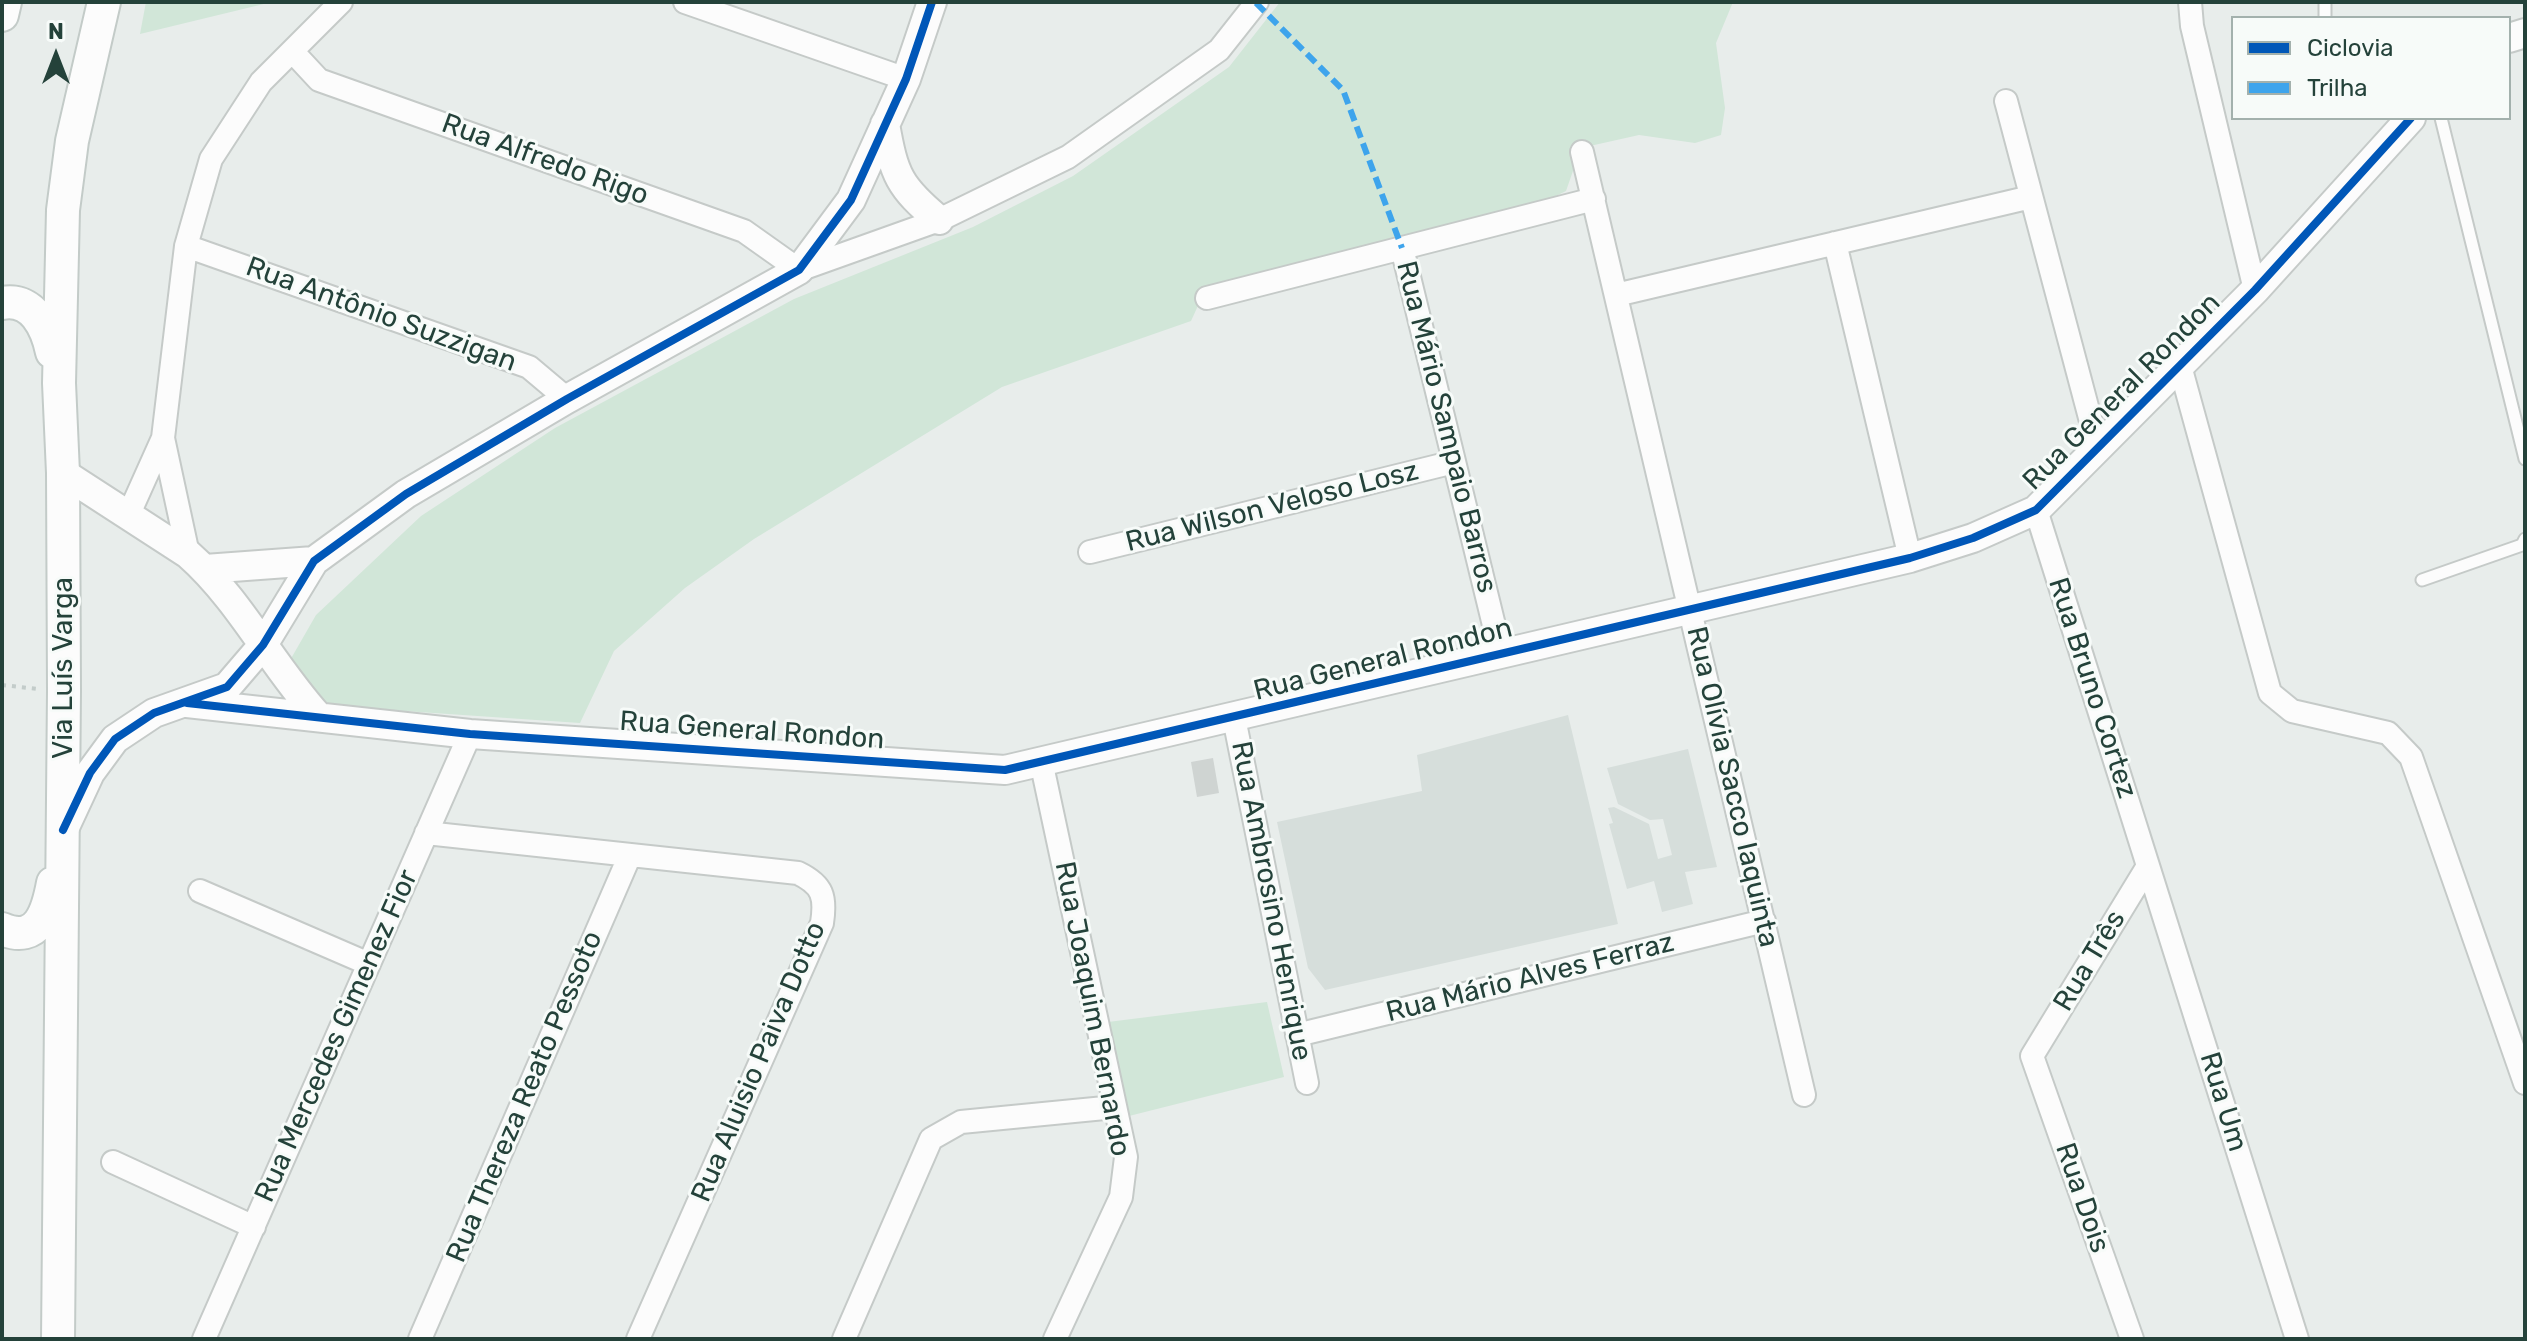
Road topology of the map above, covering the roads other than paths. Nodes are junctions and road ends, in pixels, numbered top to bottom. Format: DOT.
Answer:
graph roads {
  1 [pos="5,2"];
  2 [pos="104,2"];
  3 [pos="341,2"];
  4 [pos="685,2"];
  5 [pos="932,2"];
  6 [pos="1255,2"];
  7 [pos="2190,2"];
  8 [pos="2,15"];
  9 [pos="292,51"];
  10 [pos="906,79"];
  11 [pos="2006,101"];
  12 [pos="2409,120"];
  13 [pos="2441,120"];
  14 [pos="885,124"];
  15 [pos="1582,152"];
  16 [pos="2031,197"];
  17 [pos="1594,199"];
  18 [pos="939,220"];
  19 [pos="1835,243"];
  20 [pos="186,246"];
  21 [pos="1402,248"];
  22 [pos="799,270"];
  23 [pos="2255,290"];
  24 [pos="1616,295"];
  25 [pos="1207,298"];
  26 [pos="2,303"];
  27 [pos="2180,366"];
  28 [pos="59,383"];
  29 [pos="567,399"];
  30 [pos="163,438"];
  31 [pos="2098,448"];
  32 [pos="2525,459"];
  33 [pos="1454,462"];
  34 [pos="63,473"];
  35 [pos="2036,510"];
  36 [pos="128,516"];
  37 [pos="2525,539"];
  38 [pos="1090,552"];
  39 [pos="1910,558"];
  40 [pos="314,561"];
  41 [pos="196,562"];
  42 [pos="2422,580"];
  43 [pos="1690,609"];
  44 [pos="263,645"];
  45 [pos="1501,654"];
  46 [pos="187,703"];
  47 [pos="317,715"];
  48 [pos="1234,718"];
  49 [pos="470,734"];
  50 [pos="1041,761"];
  51 [pos="63,830"];
  52 [pos="426,833"];
  53 [pos="630,855"];
  54 [pos="2148,866"];
  55 [pos="200,891"];
  56 [pos="1764,921"];
  57 [pos="2,929"];
  58 [pos="369,964"];
  59 [pos="1297,1035"];
  60 [pos="2032,1056"];
  61 [pos="1307,1083"];
  62 [pos="2525,1083"];
  63 [pos="1804,1095"];
  64 [pos="1115,1107"];
  65 [pos="113,1162"];
  66 [pos="254,1227"];
  67 [pos="58,1339"];
  68 [pos="204,1339"];
  69 [pos="420,1339"];
  70 [pos="638,1339"];
  71 [pos="844,1339"];
  72 [pos="1055,1339"];
  73 [pos="2132,1339"];
  74 [pos="2297,1339"];
  1 -- 8 [label="main road"];
  2 -- 28 [label="main road, Via Luís Varga"];
  3 -- 9 [label="street"];
  4 -- 10 [label="street"];
  5 -- 10 [label="street"];
  6 -- 18 [label="street"];
  7 -- 23 [label="street"];
  9 -- 20 [label="street"];
  9 -- 22 [label="street, Rua Alfredo Rigo"];
  10 -- 14 [label="street"];
  11 -- 16 [label="street"];
  12 -- 23 [label="street, Rua General Rondon"];
  13 -- 32 [label="lane"];
  14 -- 18 [label="street"];
  14 -- 22 [label="street"];
  15 -- 17 [label="street, Rua Olívia Sacco Iaquinta"];
  16 -- 19 [label="street"];
  16 -- 31 [label="street"];
  17 -- 21 [label="street"];
  17 -- 24 [label="street, Rua Olívia Sacco Iaquinta"];
  18 -- 22 [label="street"];
  19 -- 24 [label="street"];
  19 -- 39 [label="street"];
  20 -- 29 [label="street, Rua Antônio Suzzigan"];
  20 -- 30 [label="street"];
  21 -- 25 [label="street"];
  21 -- 33 [label="street, Rua Mário Sampaio Barros"];
  22 -- 29 [label="street"];
  23 -- 27 [label="street, Rua General Rondon"];
  24 -- 43 [label="street, Rua Olívia Sacco Iaquinta"];
  26 -- 28 [label="main road"];
  27 -- 31 [label="street, Rua General Rondon"];
  27 -- 62 [label="street"];
  28 -- 34 [label="main road, Via Luís Varga"];
  29 -- 40 [label="street"];
  30 -- 36 [label="street"];
  30 -- 41 [label="street"];
  31 -- 35 [label="street, Rua General Rondon"];
  33 -- 38 [label="street, Rua Wilson Veloso Losz"];
  33 -- 45 [label="street, Rua Mário Sampaio Barros"];
  34 -- 36 [label="street"];
  34 -- 51 [label="main road, Via Luís Varga"];
  35 -- 39 [label="street, Rua General Rondon"];
  35 -- 54 [label="street, Rua Bruno Cortez"];
  36 -- 41 [label="street"];
  37 -- 42 [label="lane"];
  39 -- 43 [label="street, Rua General Rondon"];
  40 -- 41 [label="street"];
  40 -- 44 [label="street, Rua General Rondon"];
  41 -- 44 [label="street"];
  43 -- 45 [label="street, Rua General Rondon"];
  43 -- 56 [label="street, Rua Olívia Sacco Iaquinta"];
  44 -- 46 [label="street, Rua General Rondon"];
  44 -- 47 [label="street"];
  45 -- 48 [label="street, Rua General Rondon"];
  46 -- 47 [label="street, Rua General Rondon"];
  46 -- 51 [label="street, Rua General Rondon"];
  47 -- 49 [label="street, Rua General Rondon"];
  48 -- 50 [label="street, Rua General Rondon"];
  48 -- 59 [label="street, Rua Ambrosino Henrique"];
  49 -- 50 [label="street, Rua General Rondon"];
  49 -- 52 [label="street, Rua Mercedes Gimenez Fior"];
  50 -- 64 [label="street, Rua Joaquim Bernardo"];
  51 -- 57 [label="main road"];
  51 -- 67 [label="main road, Via Luís Varga"];
  52 -- 53 [label="street, Rua Aluisio Paiva Dotto"];
  52 -- 58 [label="street, Rua Mercedes Gimenez Fior"];
  53 -- 69 [label="street, Rua Thereza Reato Pessoto"];
  53 -- 70 [label="street, Rua Aluisio Paiva Dotto"];
  54 -- 60 [label="street, Rua Três"];
  54 -- 74 [label="street, Rua Um"];
  55 -- 58 [label="street"];
  56 -- 59 [label="street, Rua Mário Alves Ferraz"];
  56 -- 63 [label="street, Rua Olívia Sacco Iaquinta"];
  58 -- 66 [label="street, Rua Mercedes Gimenez Fior"];
  59 -- 61 [label="street, Rua Ambrosino Henrique"];
  60 -- 73 [label="street, Rua Dois"];
  64 -- 71 [label="street"];
  64 -- 72 [label="street, Rua Joaquim Bernardo"];
  65 -- 66 [label="street"];
  66 -- 68 [label="street, Rua Mercedes Gimenez Fior"];
}
